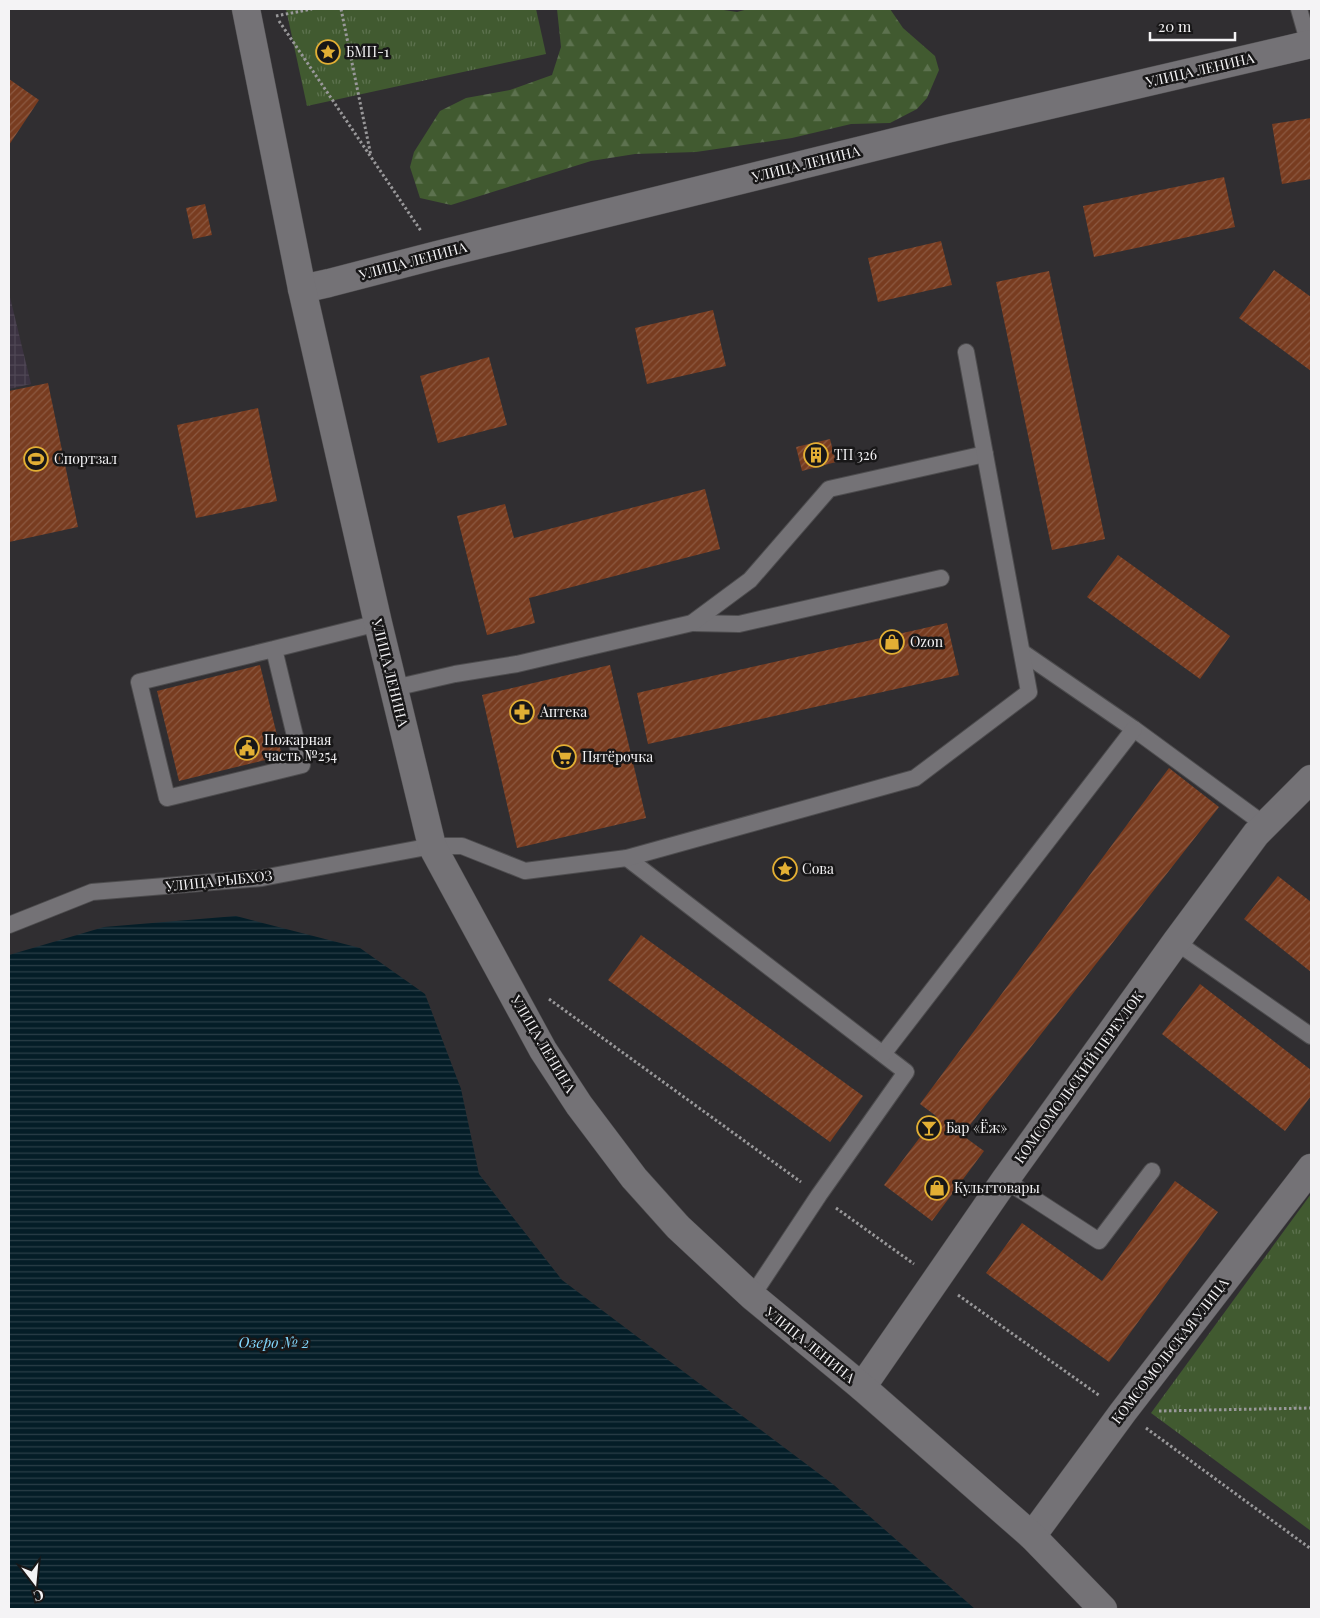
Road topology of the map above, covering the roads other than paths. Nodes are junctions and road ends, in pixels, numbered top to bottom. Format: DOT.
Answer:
graph roads {
  1 [pos="246,9"];
  2 [pos="1300,9"];
  3 [pos="1310,44"];
  4 [pos="302,289"];
  5 [pos="966,352"];
  6 [pos="985,454"];
  7 [pos="941,578"];
  8 [pos="692,623"];
  9 [pos="378,624"];
  10 [pos="274,649"];
  11 [pos="1022,652"];
  12 [pos="394,688"];
  13 [pos="1134,729"];
  14 [pos="1311,779"];
  15 [pos="1265,825"];
  16 [pos="432,846"];
  17 [pos="627,858"];
  18 [pos="9,925"];
  19 [pos="1176,942"];
  20 [pos="1311,1036"];
  21 [pos="882,1054"];
  22 [pos="1311,1168"];
  23 [pos="1152,1171"];
  24 [pos="1005,1180"];
  25 [pos="752,1296"];
  26 [pos="862,1388"];
  27 [pos="1032,1536"];
  28 [pos="1103,1609"];
  1 -- 4 [label="street, УЛИЦА ЛЕНИНА"];
  2 -- 3 [label="lane"];
  3 -- 4 [label="street, УЛИЦА ЛЕНИНА"];
  4 -- 9 [label="street, УЛИЦА ЛЕНИНА"];
  5 -- 6 [label="lane"];
  6 -- 8 [label="lane"];
  6 -- 11 [label="lane"];
  7 -- 8 [label="lane"];
  8 -- 12 [label="lane"];
  9 -- 10 [label="lane"];
  9 -- 12 [label="street, УЛИЦА ЛЕНИНА"];
  10 -- 10 [label="lane"];
  11 -- 13 [label="lane"];
  11 -- 17 [label="lane, УЛИЦА РЫБХОЗ"];
  12 -- 16 [label="street, УЛИЦА ЛЕНИНА"];
  13 -- 15 [label="lane"];
  13 -- 21 [label="lane"];
  14 -- 15 [label="street, КОМСОМОЛЬСКИЙ ПЕРЕУЛОК"];
  15 -- 19 [label="street, КОМСОМОЛЬСКИЙ ПЕРЕУЛОК"];
  16 -- 17 [label="lane, УЛИЦА РЫБХОЗ"];
  16 -- 18 [label="lane, УЛИЦА РЫБХОЗ"];
  16 -- 25 [label="street, УЛИЦА ЛЕНИНА"];
  17 -- 21 [label="lane"];
  19 -- 20 [label="lane"];
  19 -- 24 [label="street, КОМСОМОЛЬСКИЙ ПЕРЕУЛОК"];
  21 -- 25 [label="lane"];
  22 -- 27 [label="street, КОМСОМОЛЬСКАЯ УЛИЦА"];
  23 -- 24 [label="lane"];
  24 -- 26 [label="street, КОМСОМОЛЬСКИЙ ПЕРЕУЛОК"];
  25 -- 26 [label="street, УЛИЦА ЛЕНИНА"];
  26 -- 27 [label="street, УЛИЦА ЛЕНИНА"];
  27 -- 28 [label="street, УЛИЦА ЛЕНИНА"];
}
